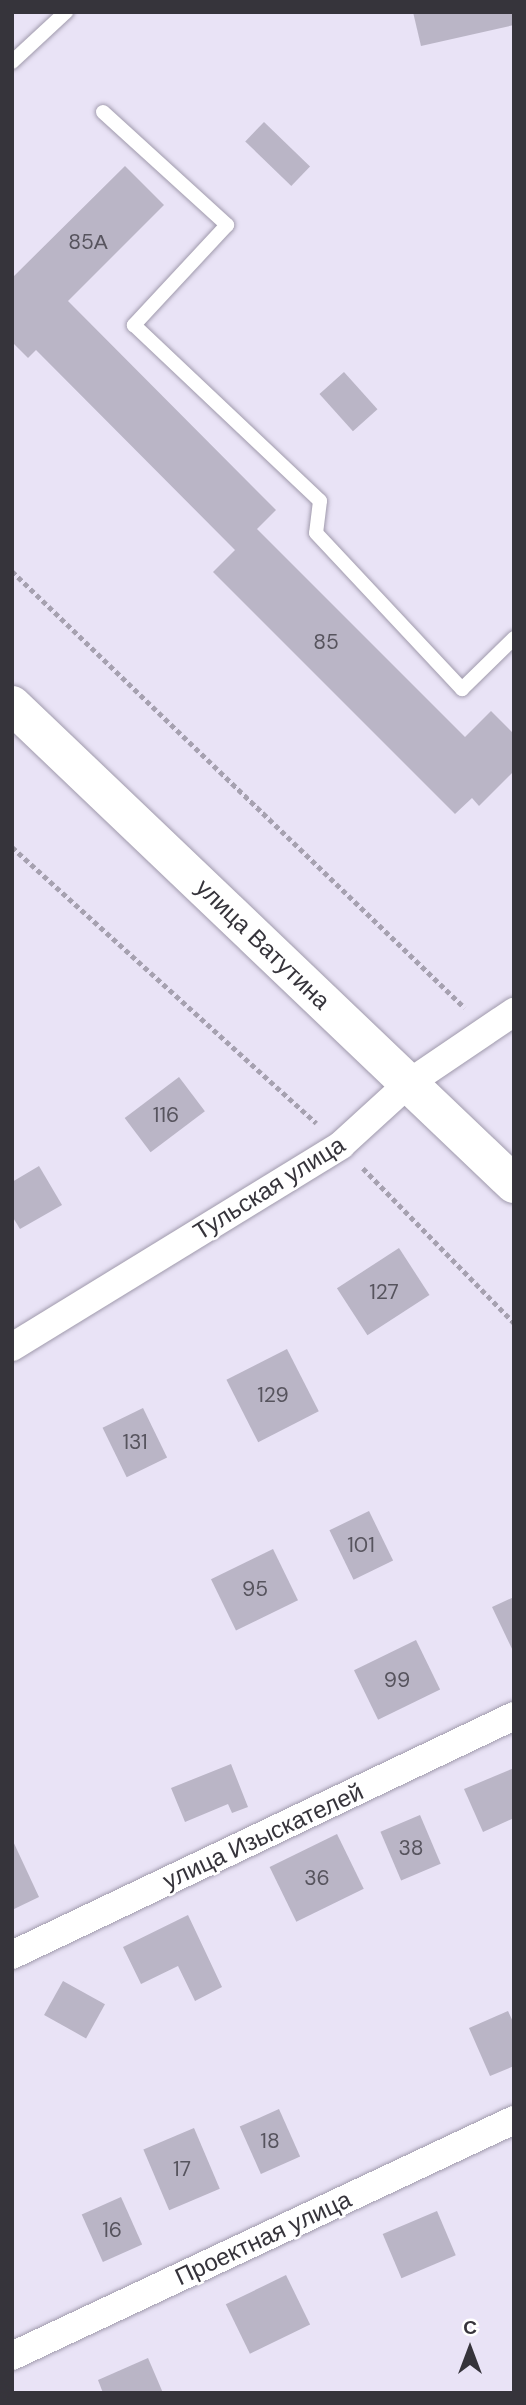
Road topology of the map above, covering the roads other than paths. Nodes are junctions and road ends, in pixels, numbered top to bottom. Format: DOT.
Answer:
graph roads {
  1 [pos="66,12"];
  2 [pos="12,62"];
  3 [pos="103,112"];
  4 [pos="514,638"];
  5 [pos="12,705"];
  6 [pos="514,1012"];
  7 [pos="409,1083"];
  8 [pos="514,1184"];
  9 [pos="12,1347"];
  10 [pos="514,1716"];
  11 [pos="12,1955"];
  12 [pos="514,2120"];
  13 [pos="12,2356"];
  1 -- 2 [label="lane"];
  3 -- 4 [label="lane"];
  5 -- 7 [label="main road, улица Ватутина"];
  6 -- 7 [label="street, Тульская улица"];
  7 -- 8 [label="main road, улица Ватутина"];
  7 -- 9 [label="street, Тульская улица"];
  10 -- 11 [label="street, улица Изыскателей"];
  12 -- 13 [label="street, Проектная улица"];
}
